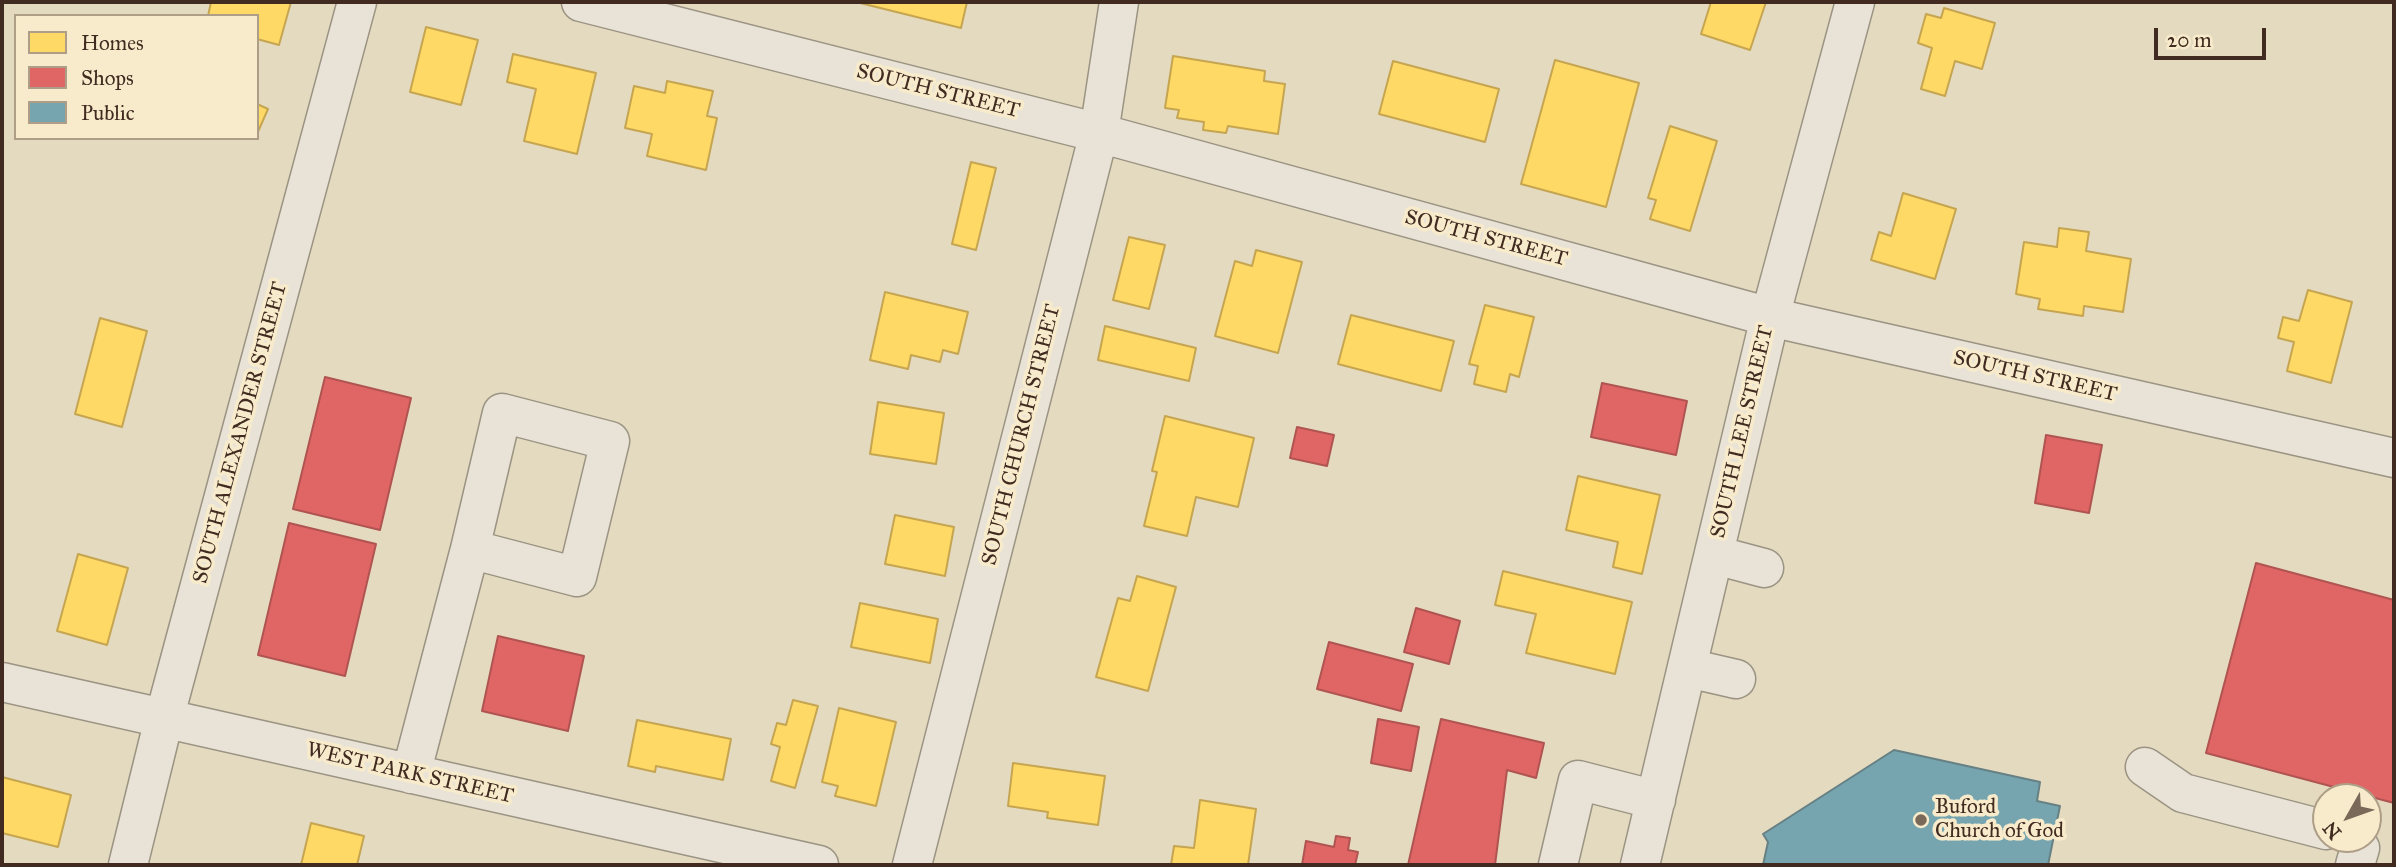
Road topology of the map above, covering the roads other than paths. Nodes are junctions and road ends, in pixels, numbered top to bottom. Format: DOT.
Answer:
graph roads {
  1 [pos="356,2"];
  2 [pos="581,2"];
  3 [pos="1119,2"];
  4 [pos="1855,2"];
  5 [pos="668,13"];
  6 [pos="1099,133"];
  7 [pos="1770,317"];
  8 [pos="2394,458"];
  9 [pos="470,549"];
  10 [pos="1715,555"];
  11 [pos="1764,568"];
  12 [pos="1688,668"];
  13 [pos="1736,680"];
  14 [pos="2,682"];
  15 [pos="164,719"];
  16 [pos="2145,767"];
  17 [pos="411,774"];
  18 [pos="1656,800"];
  19 [pos="2312,826"];
  20 [pos="128,865"];
  21 [pos="819,865"];
  22 [pos="912,865"];
  23 [pos="1558,865"];
  24 [pos="1640,865"];
  1 -- 15 [label="street, SOUTH ALEXANDER STREET"];
  2 -- 5 [label="street, SOUTH STREET"];
  3 -- 6 [label="street, SOUTH CHURCH STREET"];
  4 -- 7 [label="street, SOUTH LEE STREET"];
  5 -- 6 [label="street, SOUTH STREET"];
  6 -- 7 [label="street, SOUTH STREET"];
  6 -- 22 [label="street, SOUTH CHURCH STREET"];
  7 -- 8 [label="street, SOUTH STREET"];
  7 -- 10 [label="street, SOUTH LEE STREET"];
  9 -- 9 [label="street"];
  9 -- 17 [label="street"];
  10 -- 11 [label="street"];
  10 -- 12 [label="street, SOUTH LEE STREET"];
  12 -- 13 [label="street"];
  12 -- 18 [label="street, SOUTH LEE STREET"];
  14 -- 15 [label="street, WEST PARK STREET"];
  15 -- 17 [label="street, WEST PARK STREET"];
  15 -- 20 [label="street, SOUTH ALEXANDER STREET"];
  16 -- 19 [label="street"];
  17 -- 21 [label="street, WEST PARK STREET"];
  18 -- 23 [label="street"];
  18 -- 24 [label="street, SOUTH LEE STREET"];
}
